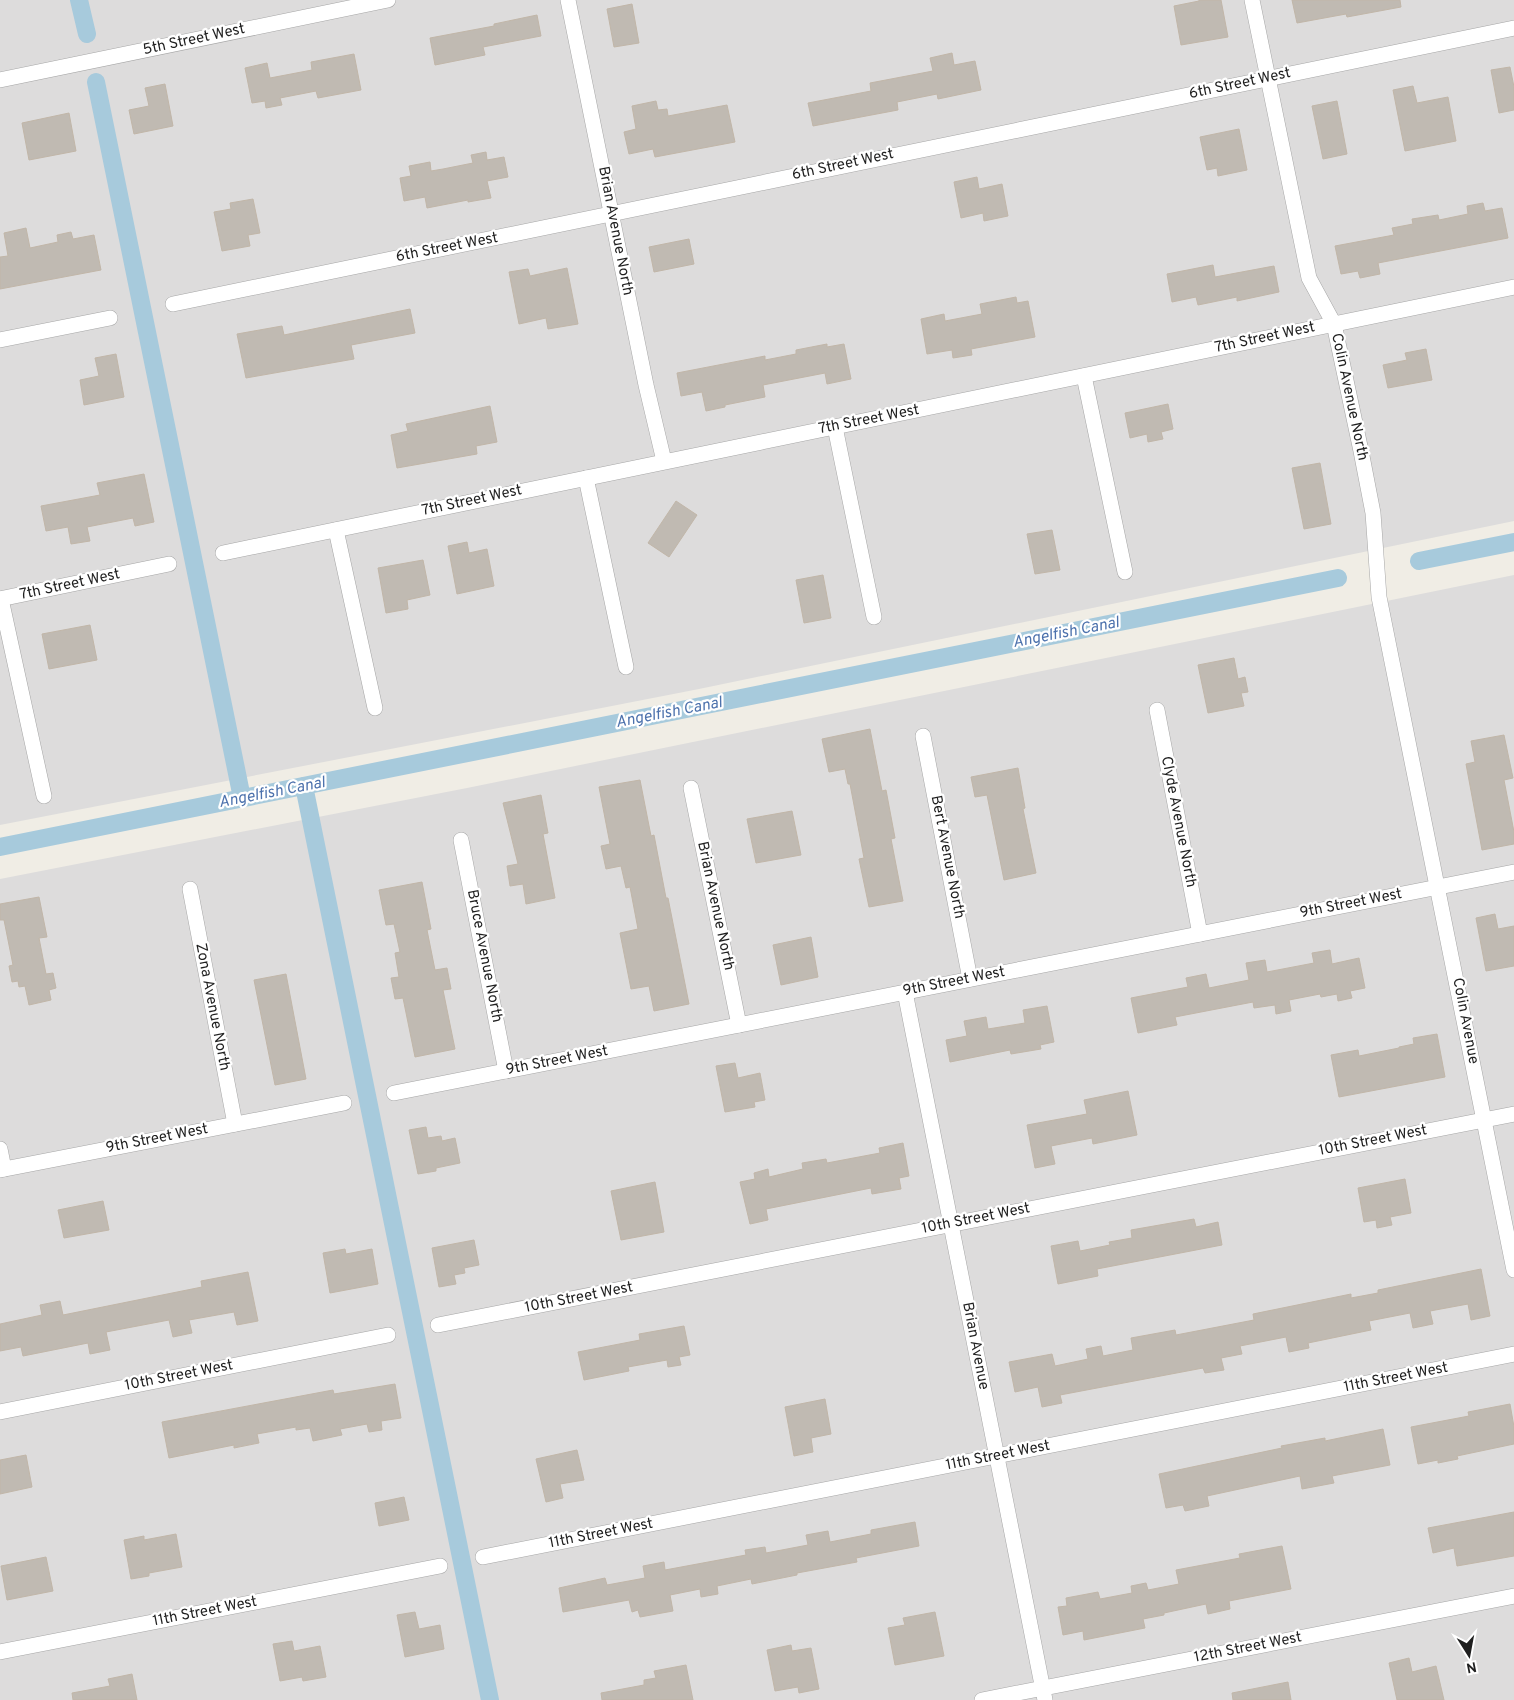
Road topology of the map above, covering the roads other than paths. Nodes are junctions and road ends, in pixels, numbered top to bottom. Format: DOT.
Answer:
graph roads {
  1 [pos="388,0"];
  2 [pos="568,0"];
  3 [pos="1252,0"];
  4 [pos="1514,28"];
  5 [pos="1268,78"];
  6 [pos="0,80"];
  7 [pos="612,213"];
  8 [pos="1514,287"];
  9 [pos="173,304"];
  10 [pos="110,318"];
  11 [pos="1334,324"];
  12 [pos="0,340"];
  13 [pos="1084,376"];
  14 [pos="835,427"];
  15 [pos="664,461"];
  16 [pos="586,478"];
  17 [pos="336,530"];
  18 [pos="223,554"];
  19 [pos="169,564"];
  20 [pos="1125,572"];
  21 [pos="1,599"];
  22 [pos="874,616"];
  23 [pos="626,667"];
  24 [pos="375,708"];
  25 [pos="1157,710"];
  26 [pos="923,736"];
  27 [pos="1413,772"];
  28 [pos="691,788"];
  29 [pos="44,796"];
  30 [pos="461,840"];
  31 [pos="1514,872"];
  32 [pos="1438,888"];
  33 [pos="190,890"];
  34 [pos="1200,934"];
  35 [pos="970,979"];
  36 [pos="905,992"];
  37 [pos="739,1024"];
  38 [pos="506,1071"];
  39 [pos="394,1093"];
  40 [pos="344,1103"];
  41 [pos="1514,1114"];
  42 [pos="1484,1120"];
  43 [pos="234,1124"];
  44 [pos="0,1149"];
  45 [pos="2,1170"];
  46 [pos="951,1224"];
  47 [pos="1514,1270"];
  48 [pos="438,1325"];
  49 [pos="388,1335"];
  50 [pos="1514,1354"];
  51 [pos="0,1412"];
  52 [pos="996,1456"];
  53 [pos="483,1557"];
  54 [pos="440,1566"];
  55 [pos="1514,1596"];
  56 [pos="0,1652"];
  57 [pos="1044,1694"];
  58 [pos="982,1700"];
  1 -- 6 [label="street, 5th Street West"];
  2 -- 7 [label="street, Brian Avenue North"];
  3 -- 5 [label="street, Colin Avenue North"];
  4 -- 5 [label="street, 6th Street West"];
  5 -- 7 [label="street, 6th Street West"];
  5 -- 11 [label="street, Colin Avenue North"];
  7 -- 9 [label="street, 6th Street West"];
  7 -- 15 [label="street, Brian Avenue North"];
  8 -- 11 [label="street, 7th Street West"];
  10 -- 12 [label="street"];
  11 -- 13 [label="street, 7th Street West"];
  11 -- 27 [label="street, Colin Avenue North"];
  13 -- 14 [label="street, 7th Street West"];
  13 -- 20 [label="street"];
  14 -- 15 [label="street, 7th Street West"];
  14 -- 22 [label="street"];
  15 -- 16 [label="street, 7th Street West"];
  16 -- 17 [label="street, 7th Street West"];
  16 -- 23 [label="street"];
  17 -- 18 [label="street, 7th Street West"];
  17 -- 24 [label="street"];
  19 -- 21 [label="street, 7th Street West"];
  21 -- 29 [label="street"];
  25 -- 34 [label="street, Clyde Avenue North"];
  26 -- 35 [label="street, Bert Avenue North"];
  27 -- 32 [label="street, Colin Avenue"];
  28 -- 37 [label="street, Brian Avenue North"];
  30 -- 38 [label="street, Bruce Avenue North"];
  31 -- 32 [label="street, 9th Street West"];
  32 -- 34 [label="street, 9th Street West"];
  32 -- 42 [label="street, Colin Avenue"];
  33 -- 43 [label="street, Zona Avenue North"];
  34 -- 35 [label="street, 9th Street West"];
  35 -- 36 [label="street, 9th Street West"];
  36 -- 37 [label="street, 9th Street West"];
  36 -- 46 [label="street, Brian Avenue"];
  37 -- 38 [label="street, 9th Street West"];
  38 -- 39 [label="street, 9th Street West"];
  40 -- 43 [label="street, 9th Street West"];
  41 -- 42 [label="street, 10th Street West"];
  42 -- 46 [label="street, 10th Street West"];
  42 -- 47 [label="street, Colin Avenue"];
  43 -- 45 [label="street, 9th Street West"];
  44 -- 45 [label="street"];
  46 -- 48 [label="street, 10th Street West"];
  46 -- 52 [label="street, Brian Avenue"];
  49 -- 51 [label="street, 10th Street West"];
  50 -- 52 [label="street, 11th Street West"];
  52 -- 53 [label="street, 11th Street West"];
  52 -- 57 [label="street, Brian Avenue"];
  54 -- 56 [label="street, 11th Street West"];
  55 -- 57 [label="street, 12th Street West"];
  57 -- 58 [label="street, 12th Street West"];
}
